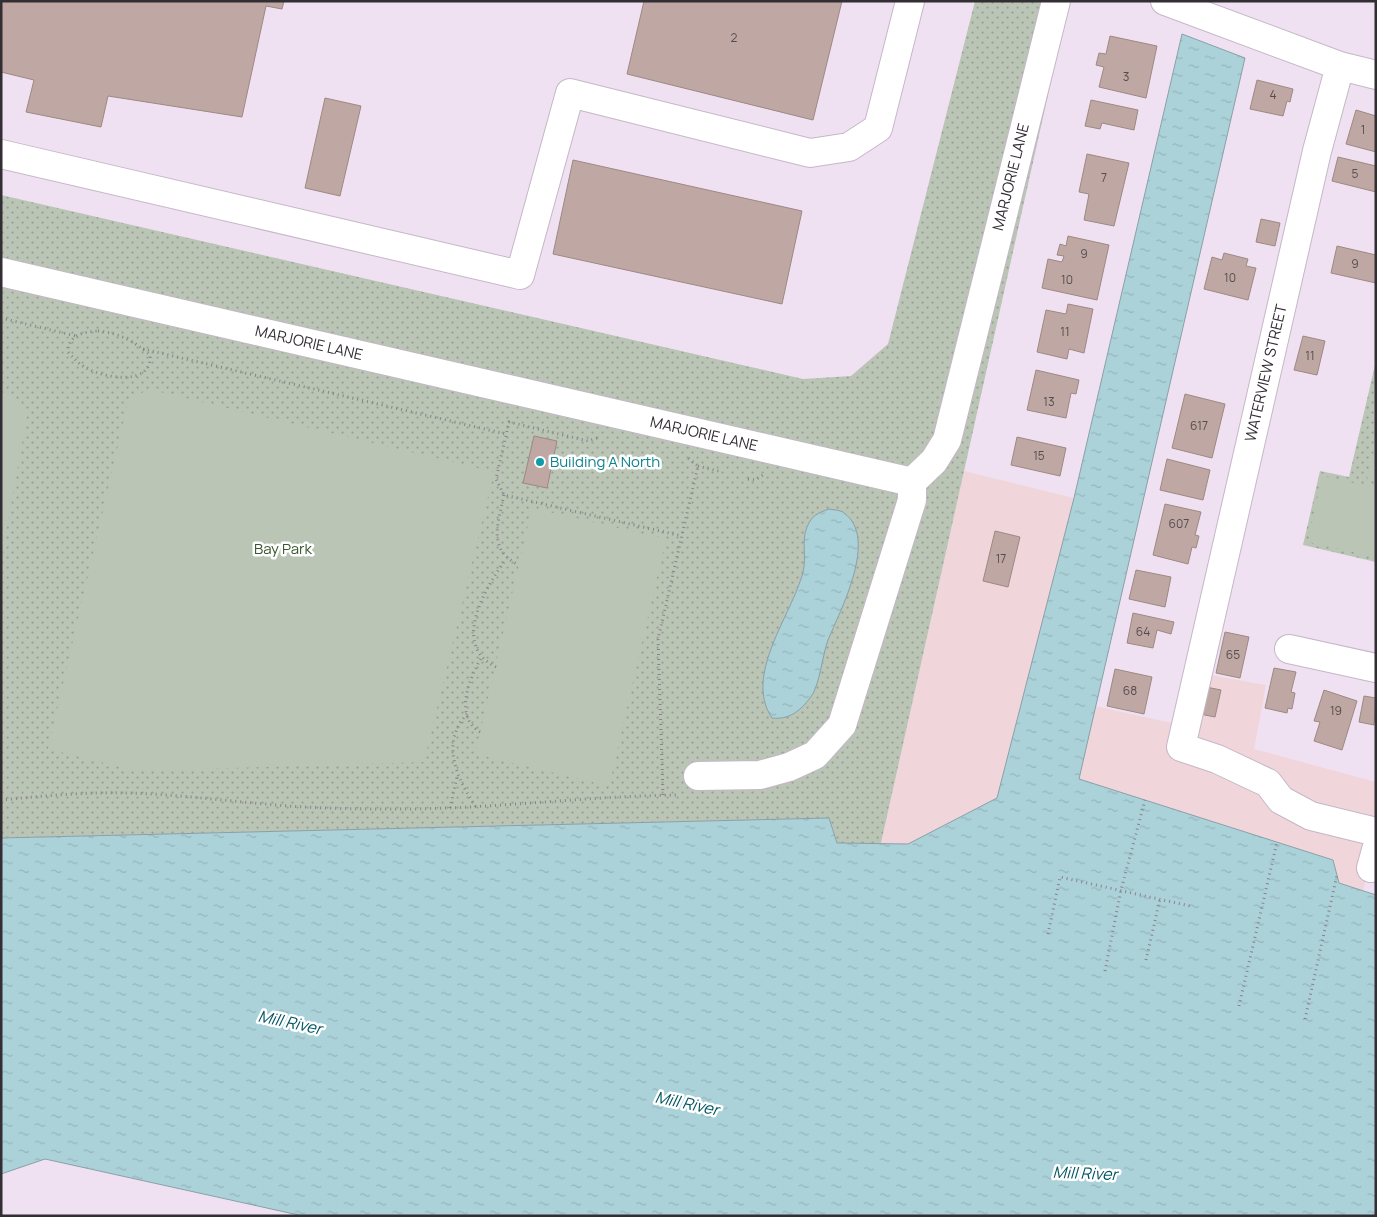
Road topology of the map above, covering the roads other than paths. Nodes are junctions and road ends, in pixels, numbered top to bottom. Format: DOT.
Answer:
graph roads {
  1 [pos="910,1"];
  2 [pos="1056,1"];
  3 [pos="1165,1"];
  4 [pos="1340,66"];
  5 [pos="1376,75"];
  6 [pos="1,154"];
  7 [pos="1,272"];
  8 [pos="912,482"];
  9 [pos="1289,649"];
  10 [pos="1376,668"];
  11 [pos="690,786"];
  12 [pos="1376,832"];
  1 -- 6 [label="street"];
  2 -- 8 [label="street, MARJORIE LANE"];
  3 -- 4 [label="street"];
  4 -- 5 [label="street"];
  4 -- 12 [label="street, WATERVIEW STREET"];
  7 -- 8 [label="street, MARJORIE LANE"];
  8 -- 11 [label="street"];
  9 -- 10 [label="street"];
}
